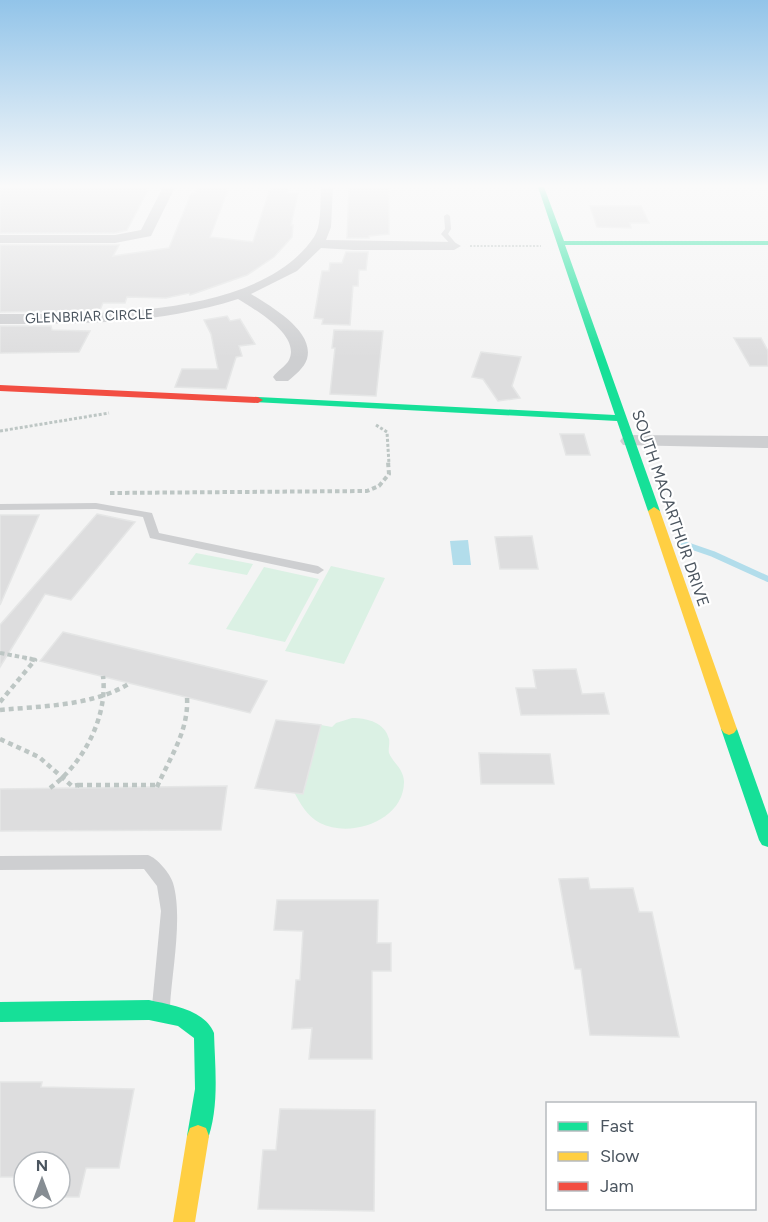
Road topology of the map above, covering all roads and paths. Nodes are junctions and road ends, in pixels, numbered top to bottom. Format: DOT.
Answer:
graph roads {
  1 [pos="314,244"];
  2 [pos="328,244"];
  3 [pos="561,244"];
  4 [pos="562,244"];
  5 [pos="454,246"];
  6 [pos="240,294"];
  7 [pos="0,319"];
  8 [pos="282,377"];
  9 [pos="0,388"];
  10 [pos="119,412"];
  11 [pos="622,418"];
  12 [pos="370,423"];
  13 [pos="0,431"];
  14 [pos="630,441"];
  15 [pos="768,442"];
  16 [pos="105,493"];
  17 [pos="0,507"];
  18 [pos="318,570"];
  19 [pos="0,653"];
  20 [pos="103,676"];
  21 [pos="130,683"];
  22 [pos="104,694"];
  23 [pos="187,697"];
  24 [pos="0,702"];
  25 [pos="0,710"];
  26 [pos="0,739"];
  27 [pos="63,778"];
  28 [pos="50,788"];
  29 [pos="768,840"];
  30 [pos="0,863"];
  31 [pos="0,1012"];
  32 [pos="161,1013"];
  33 [pos="184,1222"];
  1 -- 6 [label="street, GLENBRIAR CIRCLE"];
  2 -- 5 [label="street"];
  3 -- 5 [label="path"];
  4 -- 11 [label="street, SOUTH MACARTHUR DRIVE"];
  6 -- 7 [label="street, GLENBRIAR CIRCLE"];
  6 -- 8 [label="street"];
  9 -- 11 [label="street"];
  10 -- 13 [label="path"];
  11 -- 14 [label="street, SOUTH MACARTHUR DRIVE"];
  12 -- 16 [label="path"];
  14 -- 15 [label="street"];
  14 -- 29 [label="street, SOUTH MACARTHUR DRIVE"];
  17 -- 18 [label="lane"];
  19 -- 24 [label="path"];
  20 -- 22 [label="path"];
  21 -- 22 [label="path"];
  22 -- 25 [label="path"];
  22 -- 27 [label="path"];
  23 -- 27 [label="path"];
  26 -- 27 [label="path"];
  27 -- 28 [label="path"];
  30 -- 32 [label="lane"];
  31 -- 32 [label="street"];
  32 -- 33 [label="street"];
}
